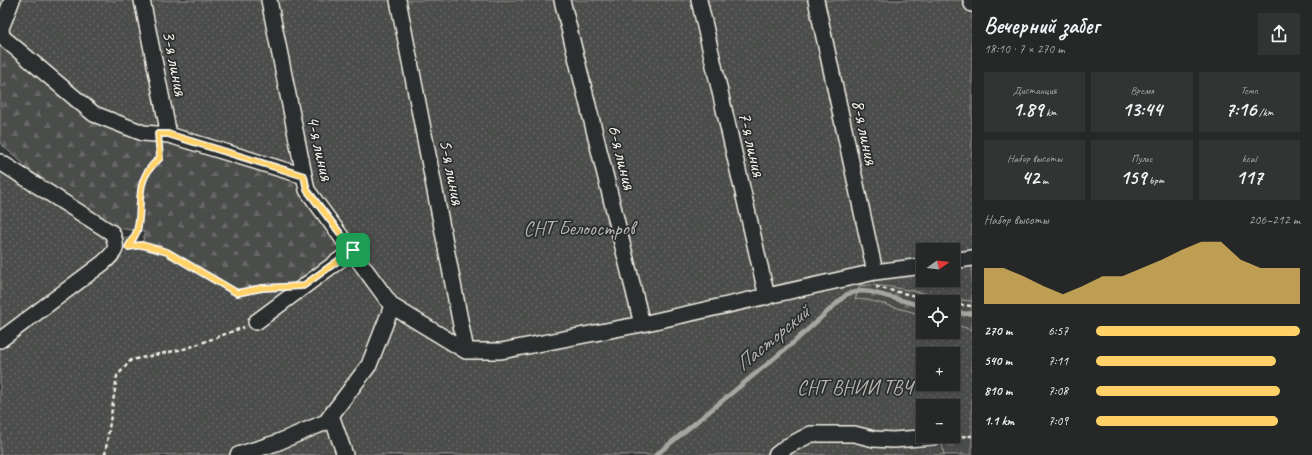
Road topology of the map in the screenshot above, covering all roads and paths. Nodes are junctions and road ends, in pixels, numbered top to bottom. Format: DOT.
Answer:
graph roads {
  1 [pos="12,0"];
  2 [pos="142,0"];
  3 [pos="269,0"];
  4 [pos="398,0"];
  5 [pos="562,0"];
  6 [pos="699,0"];
  7 [pos="816,0"];
  8 [pos="971,0"];
  9 [pos="972,4"];
  10 [pos="1,37"];
  11 [pos="163,134"];
  12 [pos="0,162"];
  13 [pos="304,176"];
  14 [pos="122,249"];
  15 [pos="353,250"];
  16 [pos="972,258"];
  17 [pos="960,260"];
  18 [pos="916,267"];
  19 [pos="875,272"];
  20 [pos="303,286"];
  21 [pos="916,296"];
  22 [pos="767,298"];
  23 [pos="960,305"];
  24 [pos="392,306"];
  25 [pos="972,306"];
  26 [pos="256,322"];
  27 [pos="642,324"];
  28 [pos="0,340"];
  29 [pos="466,351"];
  30 [pos="332,415"];
  31 [pos="960,436"];
  32 [pos="972,436"];
  33 [pos="916,438"];
  34 [pos="105,455"];
  35 [pos="238,455"];
  36 [pos="345,455"];
  37 [pos="776,455"];
  1 -- 10 [label="street"];
  2 -- 11 [label="street, 3-я линия"];
  3 -- 13 [label="street, 4-я линия"];
  4 -- 29 [label="street, 5-я линия"];
  5 -- 27 [label="street, 6-я линия"];
  6 -- 22 [label="street, 7-я линия"];
  7 -- 19 [label="street, 8-я линия"];
  8 -- 9 [label="street"];
  10 -- 11 [label="street"];
  11 -- 13 [label="street"];
  11 -- 14 [label="path"];
  12 -- 14 [label="street"];
  13 -- 15 [label="street, 4-я линия"];
  14 -- 20 [label="path"];
  14 -- 28 [label="street"];
  15 -- 20 [label="street"];
  15 -- 24 [label="street, 4-я линия"];
  16 -- 17 [label="street"];
  18 -- 19 [label="street"];
  19 -- 21 [label="path"];
  19 -- 22 [label="street"];
  20 -- 26 [label="street"];
  22 -- 27 [label="street"];
  23 -- 25 [label="path"];
  24 -- 29 [label="street"];
  24 -- 30 [label="street"];
  26 -- 34 [label="path"];
  27 -- 29 [label="street"];
  30 -- 35 [label="street"];
  30 -- 36 [label="street"];
  31 -- 32 [label="path"];
  33 -- 37 [label="street"];
}
